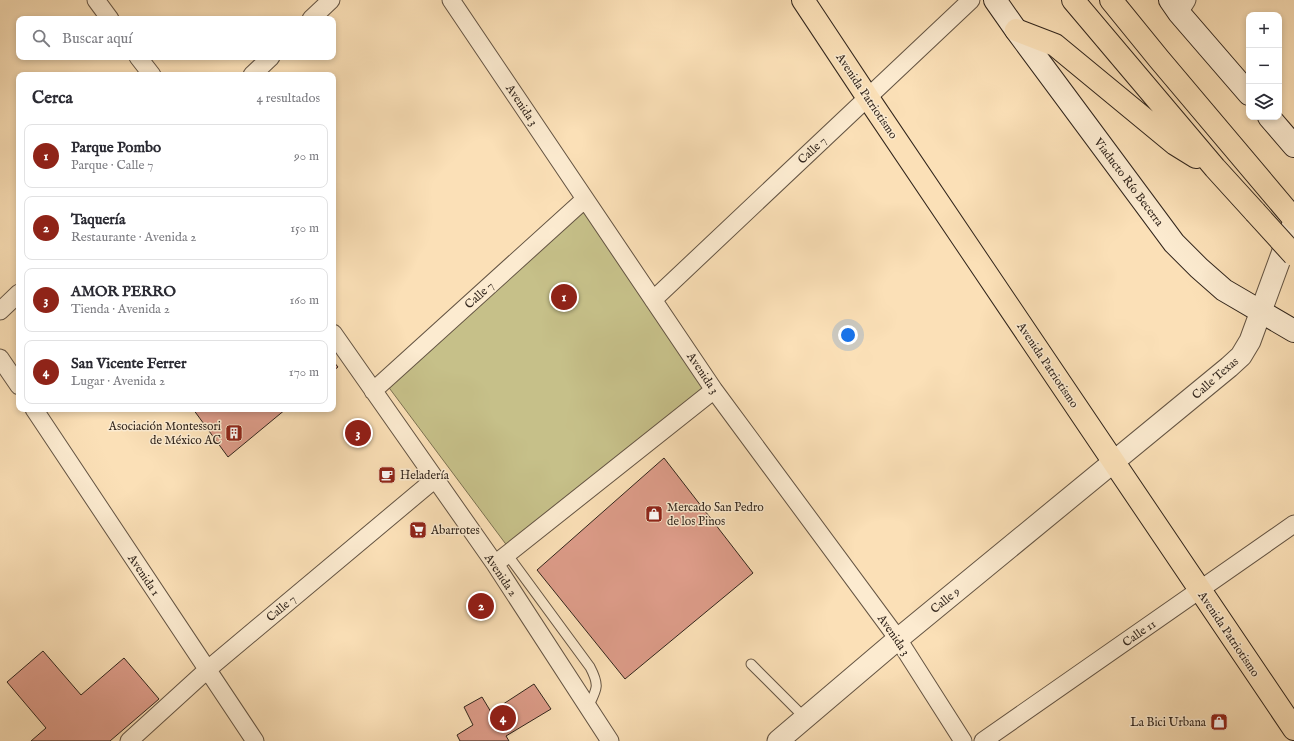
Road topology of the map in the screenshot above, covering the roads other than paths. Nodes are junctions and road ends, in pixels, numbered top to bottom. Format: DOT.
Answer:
graph roads {
  1 [pos="96,0"];
  2 [pos="331,0"];
  3 [pos="451,0"];
  4 [pos="804,0"];
  5 [pos="971,0"];
  6 [pos="995,0"];
  7 [pos="1073,0"];
  8 [pos="1111,0"];
  9 [pos="1179,4"];
  10 [pos="108,16"];
  11 [pos="314,16"];
  12 [pos="1016,30"];
  13 [pos="140,60"];
  14 [pos="268,60"];
  15 [pos="150,72"];
  16 [pos="255,72"];
  17 [pos="1246,90"];
  18 [pos="868,98"];
  19 [pos="1272,120"];
  20 [pos="1294,146"];
  21 [pos="1215,168"];
  22 [pos="585,199"];
  23 [pos="1294,220"];
  24 [pos="1294,255"];
  25 [pos="16,296"];
  26 [pos="653,300"];
  27 [pos="0,311"];
  28 [pos="1260,311"];
  29 [pos="1294,331"];
  30 [pos="336,337"];
  31 [pos="0,358"];
  32 [pos="16,382"];
  33 [pos="714,390"];
  34 [pos="373,391"];
  35 [pos="36,412"];
  36 [pos="1114,462"];
  37 [pos="435,479"];
  38 [pos="1294,524"];
  39 [pos="501,559"];
  40 [pos="1200,591"];
  41 [pos="898,639"];
  42 [pos="751,664"];
  43 [pos="207,670"];
  44 [pos="588,707"];
  45 [pos="805,718"];
  46 [pos="1294,729"];
  47 [pos="129,741"];
  48 [pos="255,741"];
  49 [pos="610,741"];
  50 [pos="778,741"];
  51 [pos="963,741"];
  52 [pos="983,741"];
  1 -- 10 [label="street"];
  2 -- 11 [label="street"];
  3 -- 22 [label="street, Avenida 3"];
  4 -- 18 [label="main road, Avenida Patriotismo"];
  5 -- 18 [label="street, Calle 7"];
  6 -- 12 [label="main road, Viaducto Río Becerra"];
  7 -- 21 [label="main road"];
  8 -- 23 [label="main road"];
  9 -- 17 [label="main road"];
  12 -- 21 [label="main road"];
  12 -- 28 [label="main road, Viaducto Río Becerra"];
  13 -- 15 [label="street"];
  14 -- 16 [label="street"];
  18 -- 26 [label="street, Calle 7"];
  18 -- 36 [label="main road, Avenida Patriotismo"];
  19 -- 20 [label="main road"];
  21 -- 24 [label="main road, bridge"];
  22 -- 26 [label="street, Avenida 3"];
  22 -- 34 [label="street, Calle 7"];
  23 -- 28 [label="street, Calle Texas"];
  25 -- 27 [label="street"];
  26 -- 33 [label="street, Avenida 3"];
  28 -- 29 [label="main road, Viaducto Río Becerra"];
  28 -- 36 [label="street, Calle Texas"];
  30 -- 34 [label="street, Avenida 2"];
  31 -- 32 [label="street"];
  33 -- 39 [label="street"];
  33 -- 41 [label="street, Avenida 3"];
  34 -- 37 [label="street, Avenida 2"];
  35 -- 43 [label="street, Avenida 1"];
  36 -- 40 [label="main road, Avenida Patriotismo"];
  36 -- 41 [label="street, Calle 9"];
  37 -- 39 [label="street, Avenida 2"];
  37 -- 43 [label="street, Calle 7"];
  38 -- 40 [label="street, Calle 11"];
  39 -- 44 [label="street, Avenida 2"];
  39 -- 44 [label="lane"];
  40 -- 46 [label="main road, Avenida Patriotismo"];
  40 -- 52 [label="street, Calle 11"];
  41 -- 45 [label="street, Calle 9"];
  41 -- 51 [label="street, Avenida 3"];
  42 -- 45 [label="lane"];
  43 -- 47 [label="street, Calle 7"];
  43 -- 48 [label="street, Avenida 1"];
  44 -- 49 [label="street, Avenida 2"];
  45 -- 50 [label="street, Calle 9"];
}
